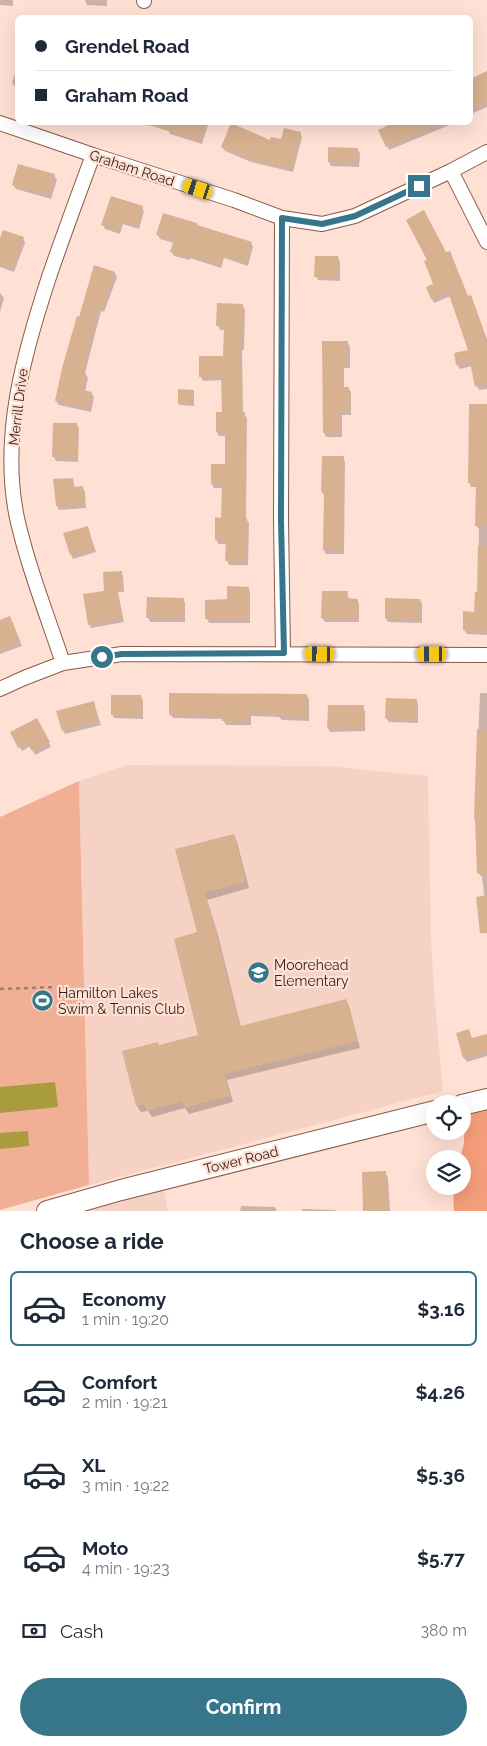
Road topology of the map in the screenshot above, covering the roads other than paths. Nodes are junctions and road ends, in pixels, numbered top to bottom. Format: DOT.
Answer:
graph roads {
  1 [pos="0,122"];
  2 [pos="487,152"];
  3 [pos="93,156"];
  4 [pos="451,171"];
  5 [pos="282,218"];
  6 [pos="487,242"];
  7 [pos="284,653"];
  8 [pos="487,655"];
  9 [pos="63,663"];
  10 [pos="0,689"];
  11 [pos="487,1098"];
  12 [pos="471,1102"];
  13 [pos="426,1114"];
  14 [pos="47,1211"];
  1 -- 3 [label="street, Graham Road"];
  2 -- 4 [label="street, Graham Road"];
  3 -- 5 [label="street, Graham Road"];
  3 -- 9 [label="street, Merrill Drive"];
  4 -- 5 [label="street, Graham Road"];
  4 -- 6 [label="street"];
  5 -- 7 [label="street"];
  7 -- 8 [label="street"];
  7 -- 9 [label="street"];
  9 -- 10 [label="street"];
  11 -- 12 [label="street"];
  13 -- 14 [label="street, Tower Road"];
}
